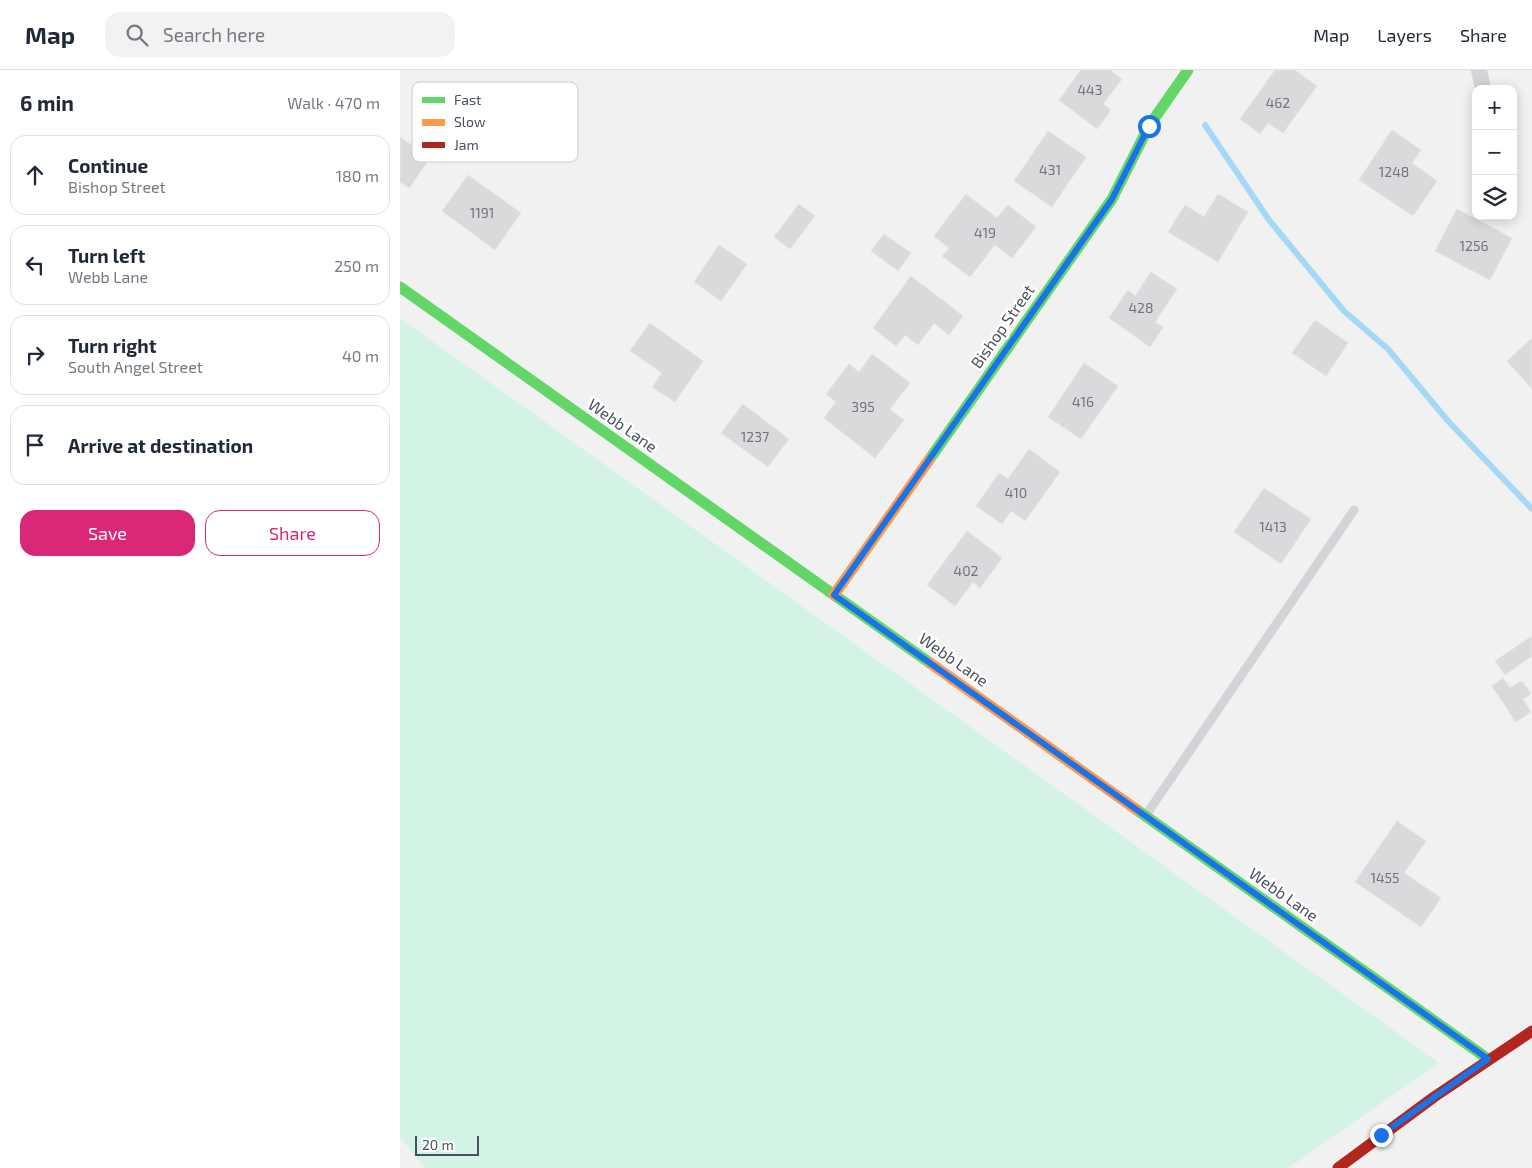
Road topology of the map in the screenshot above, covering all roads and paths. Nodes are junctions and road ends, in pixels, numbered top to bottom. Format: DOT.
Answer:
graph roads {
  1 [pos="1188,70"];
  2 [pos="1479,70"];
  3 [pos="1482,85"];
  4 [pos="400,287"];
  5 [pos="1354,510"];
  6 [pos="834,595"];
  7 [pos="1146,815"];
  8 [pos="1532,1031"];
  9 [pos="1488,1059"];
  10 [pos="1338,1168"];
  1 -- 6 [label="street, Bishop Street"];
  2 -- 3 [label="street"];
  4 -- 6 [label="street, Webb Lane"];
  5 -- 7 [label="lane"];
  6 -- 7 [label="street, Webb Lane"];
  7 -- 9 [label="street, Webb Lane"];
  8 -- 9 [label="street"];
  9 -- 10 [label="street"];
}
